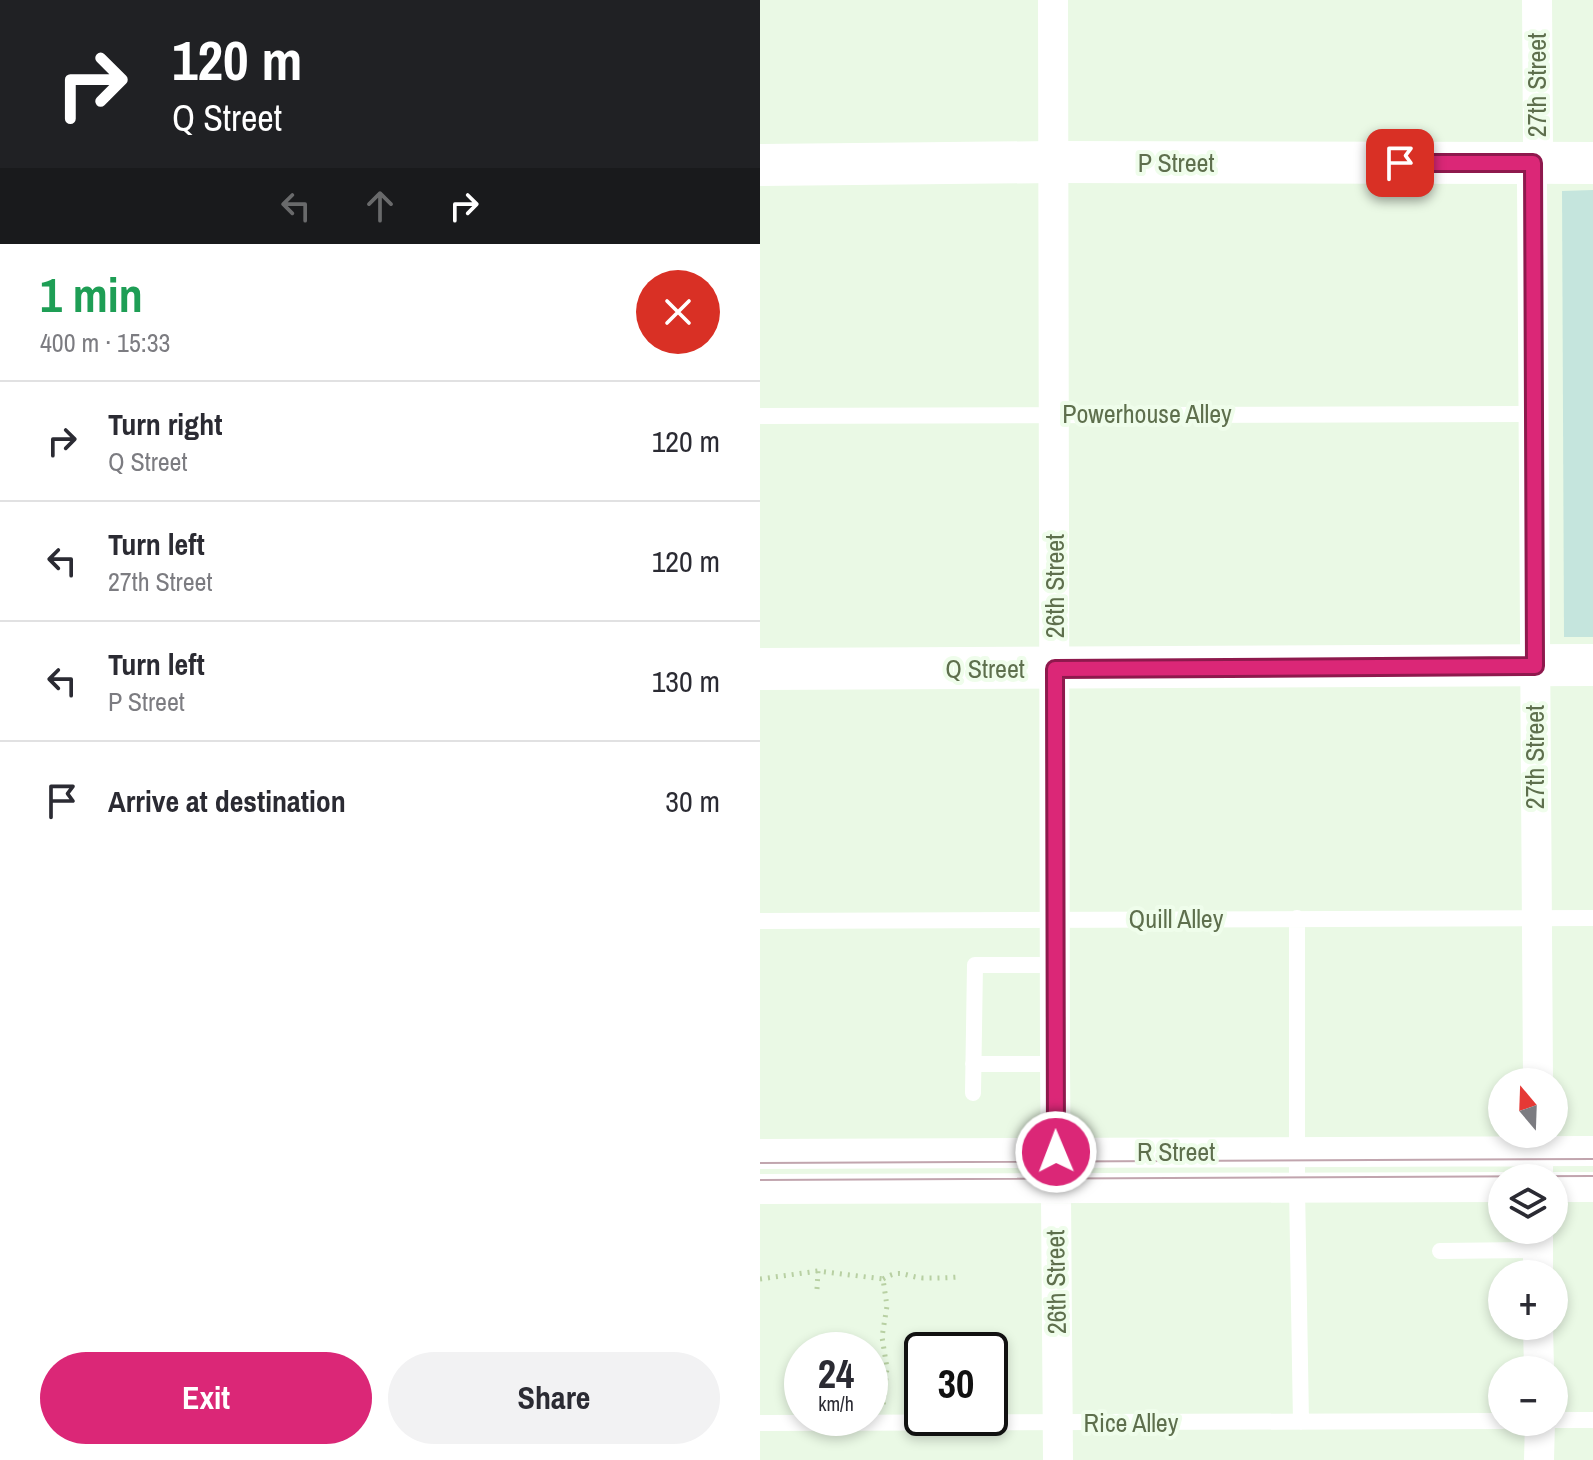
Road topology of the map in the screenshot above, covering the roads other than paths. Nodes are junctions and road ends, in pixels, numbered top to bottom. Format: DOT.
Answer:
graph roads {
  1 [pos="1053,0"];
  2 [pos="1537,0"];
  3 [pos="1053,162"];
  4 [pos="1533,163"];
  5 [pos="1593,163"];
  6 [pos="760,165"];
  7 [pos="1054,414"];
  8 [pos="1534,414"];
  9 [pos="760,416"];
  10 [pos="1593,665"];
  11 [pos="1535,666"];
  12 [pos="760,669"];
  13 [pos="1055,669"];
  14 [pos="1297,918"];
  15 [pos="1536,918"];
  16 [pos="1593,918"];
  17 [pos="1055,920"];
  18 [pos="760,921"];
  19 [pos="1055,965"];
  20 [pos="973,1064"];
  21 [pos="1055,1064"];
  22 [pos="1538,1068"];
  23 [pos="973,1093"];
  24 [pos="1593,1151"];
  25 [pos="1056,1152"];
  26 [pos="760,1154"];
  27 [pos="1538,1154"];
  28 [pos="1297,1167"];
  29 [pos="1488,1186"];
  30 [pos="1568,1187"];
  31 [pos="1593,1187"];
  32 [pos="1055,1188"];
  33 [pos="760,1189"];
  34 [pos="1440,1251"];
  35 [pos="1538,1251"];
  36 [pos="1568,1420"];
  37 [pos="1593,1420"];
  38 [pos="1488,1421"];
  39 [pos="1301,1422"];
  40 [pos="760,1423"];
  41 [pos="1058,1423"];
  42 [pos="1540,1436"];
  43 [pos="1058,1460"];
  44 [pos="1539,1460"];
  1 -- 3 [label="street, 26th Street"];
  2 -- 4 [label="street, 27th Street"];
  3 -- 4 [label="main road, P Street"];
  3 -- 6 [label="main road, P Street"];
  3 -- 7 [label="street, 26th Street"];
  4 -- 5 [label="main road, P Street"];
  4 -- 8 [label="street, 27th Street"];
  7 -- 8 [label="lane, Powerhouse Alley"];
  7 -- 9 [label="lane, Powerhouse Alley"];
  7 -- 13 [label="street, 26th Street"];
  8 -- 11 [label="street, 27th Street"];
  10 -- 11 [label="main road, Q Street"];
  11 -- 13 [label="main road, Q Street"];
  11 -- 15 [label="street, 27th Street"];
  12 -- 13 [label="main road, Q Street"];
  13 -- 17 [label="street, 26th Street"];
  14 -- 15 [label="lane, Quill Alley"];
  14 -- 17 [label="lane, Quill Alley"];
  14 -- 28 [label="lane"];
  15 -- 16 [label="lane, Quill Alley"];
  15 -- 22 [label="street, 27th Street"];
  17 -- 18 [label="lane, Quill Alley"];
  17 -- 19 [label="street, 26th Street"];
  19 -- 20 [label="lane"];
  19 -- 21 [label="street, 26th Street"];
  20 -- 21 [label="lane"];
  20 -- 23 [label="lane"];
  21 -- 25 [label="street, 26th Street"];
  24 -- 27 [label="street, R Street"];
  25 -- 26 [label="street, R Street"];
  25 -- 28 [label="street, R Street"];
  25 -- 32 [label="street, 26th Street"];
  27 -- 28 [label="street, R Street"];
  28 -- 29 [label="street, R Street"];
  28 -- 32 [label="street, R Street"];
  28 -- 39 [label="lane"];
  30 -- 31 [label="street"];
  32 -- 33 [label="street, R Street"];
  32 -- 41 [label="street, 26th Street"];
  34 -- 35 [label="lane"];
  36 -- 37 [label="lane"];
  38 -- 39 [label="lane, Rice Alley"];
  39 -- 41 [label="lane, Rice Alley"];
  40 -- 41 [label="lane, Rice Alley"];
  41 -- 43 [label="street, 26th Street"];
  42 -- 44 [label="street"];
}
